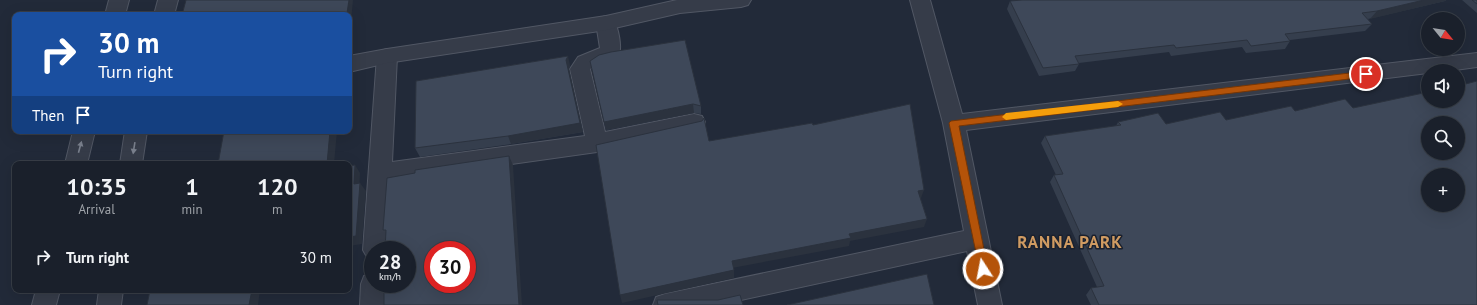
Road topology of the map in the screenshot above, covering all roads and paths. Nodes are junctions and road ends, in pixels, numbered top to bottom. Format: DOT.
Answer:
graph roads {
  1 [pos="119,0"];
  2 [pos="168,0"];
  3 [pos="741,0"];
  4 [pos="920,0"];
  5 [pos="116,12"];
  6 [pos="165,12"];
  7 [pos="606,23"];
  8 [pos="387,56"];
  9 [pos="1477,60"];
  10 [pos="352,63"];
  11 [pos="694,122"];
  12 [pos="954,123"];
  13 [pos="83,134"];
  14 [pos="136,134"];
  15 [pos="597,142"];
  16 [pos="77,161"];
  17 [pos="131,161"];
  18 [pos="380,173"];
  19 [pos="977,239"];
  20 [pos="376,241"];
  21 [pos="47,293"];
  22 [pos="111,293"];
  23 [pos="373,293"];
  24 [pos="44,305"];
  25 [pos="109,305"];
  26 [pos="372,305"];
  27 [pos="665,305"];
  28 [pos="990,305"];
  1 -- 5 [label="street"];
  2 -- 6 [label="street"];
  3 -- 7 [label="street"];
  4 -- 12 [label="street"];
  7 -- 8 [label="street"];
  7 -- 15 [label="street"];
  8 -- 10 [label="street"];
  8 -- 18 [label="street"];
  9 -- 12 [label="street"];
  11 -- 15 [label="street"];
  12 -- 19 [label="street"];
  16 -- 13 [label="street, one-way"];
  14 -- 17 [label="street, one-way"];
  15 -- 18 [label="street"];
  18 -- 20 [label="street"];
  19 -- 27 [label="street"];
  19 -- 28 [label="street"];
  21 -- 24 [label="street"];
  22 -- 25 [label="street"];
  23 -- 26 [label="street"];
}
